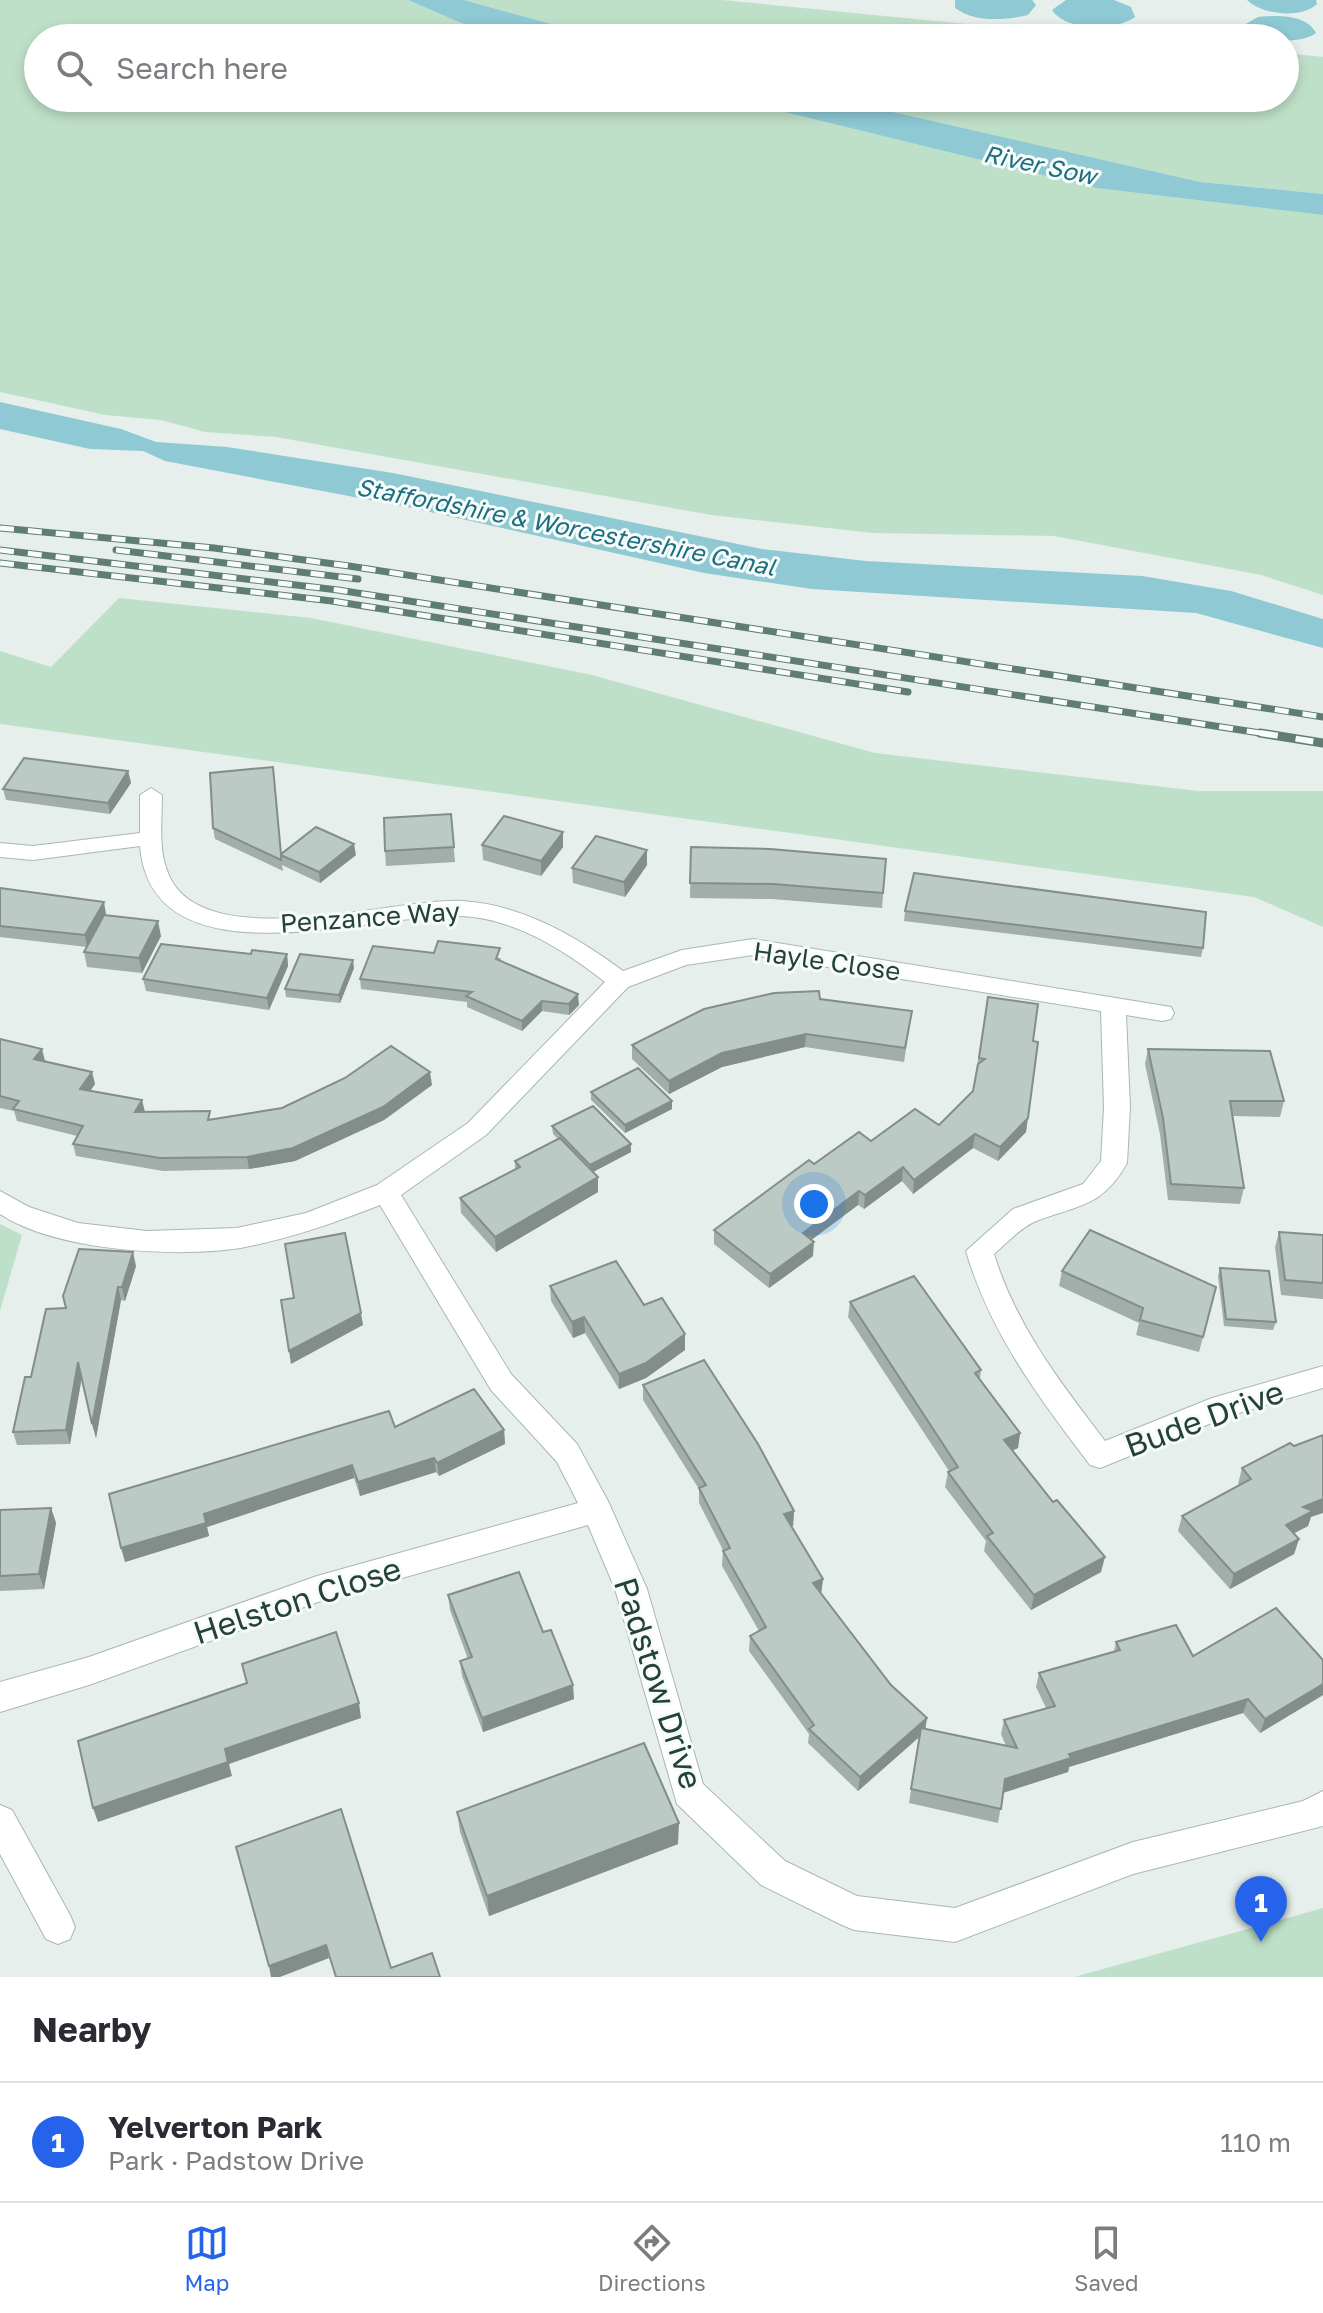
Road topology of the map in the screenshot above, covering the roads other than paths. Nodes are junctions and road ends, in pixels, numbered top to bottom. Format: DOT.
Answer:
graph roads {
  1 [pos="151,795"];
  2 [pos="152,838"];
  3 [pos="0,850"];
  4 [pos="620,981"];
  5 [pos="1113,1005"];
  6 [pos="1162,1013"];
  7 [pos="386,1192"];
  8 [pos="0,1201"];
  9 [pos="1323,1377"];
  10 [pos="597,1510"];
  11 [pos="0,1697"];
  12 [pos="1323,1807"];
  13 [pos="0,1821"];
  14 [pos="58,1927"];
  1 -- 2 [label="street, Penzance Way"];
  2 -- 3 [label="street"];
  2 -- 4 [label="street, Penzance Way"];
  4 -- 5 [label="street, Hayle Close"];
  4 -- 7 [label="street, Hayle Close"];
  5 -- 6 [label="street, Hayle Close"];
  5 -- 9 [label="street, Bude Drive"];
  7 -- 8 [label="street, Hayle Close"];
  7 -- 10 [label="street, Padstow Drive"];
  10 -- 11 [label="street, Helston Close"];
  10 -- 12 [label="street, Padstow Drive"];
  13 -- 14 [label="street"];
}
